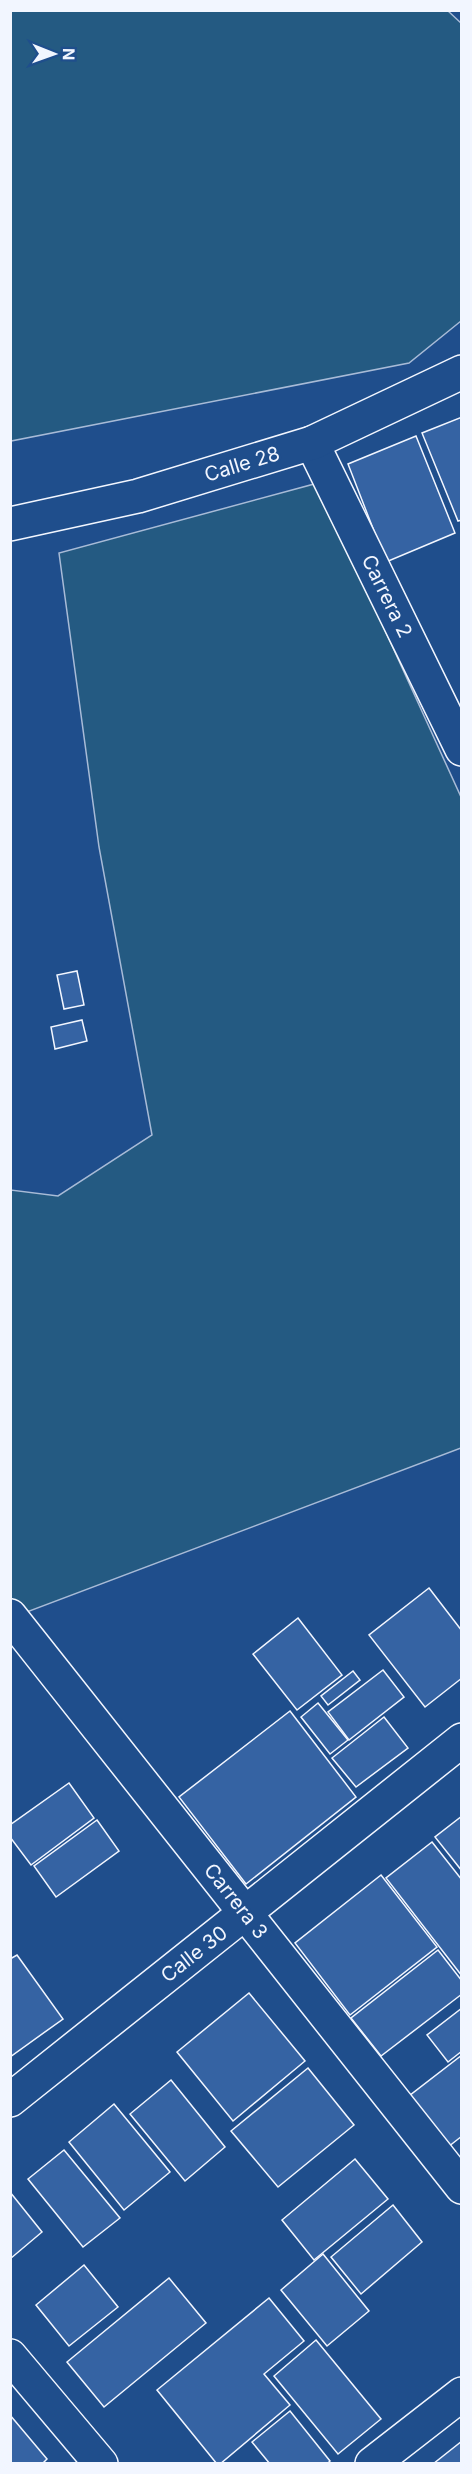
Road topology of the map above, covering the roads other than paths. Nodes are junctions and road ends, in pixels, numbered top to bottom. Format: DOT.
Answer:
graph roads {
  1 [pos="462,372"];
  2 [pos="312,443"];
  3 [pos="10,524"];
  4 [pos="462,749"];
  5 [pos="10,1616"];
  6 [pos="462,1740"];
  7 [pos="246,1913"];
  8 [pos="10,2100"];
  9 [pos="462,2187"];
  10 [pos="10,2356"];
  11 [pos="462,2394"];
  12 [pos="101,2463"];
  13 [pos="372,2463"];
  1 -- 2 [label="street, Calle 28"];
  2 -- 3 [label="street, Calle 28"];
  2 -- 4 [label="street, Carrera 2"];
  5 -- 7 [label="street, Carrera 3"];
  6 -- 7 [label="street, Calle 30"];
  7 -- 8 [label="street, Calle 30"];
  7 -- 9 [label="street, Carrera 3"];
  10 -- 12 [label="street"];
  11 -- 13 [label="street"];
}
